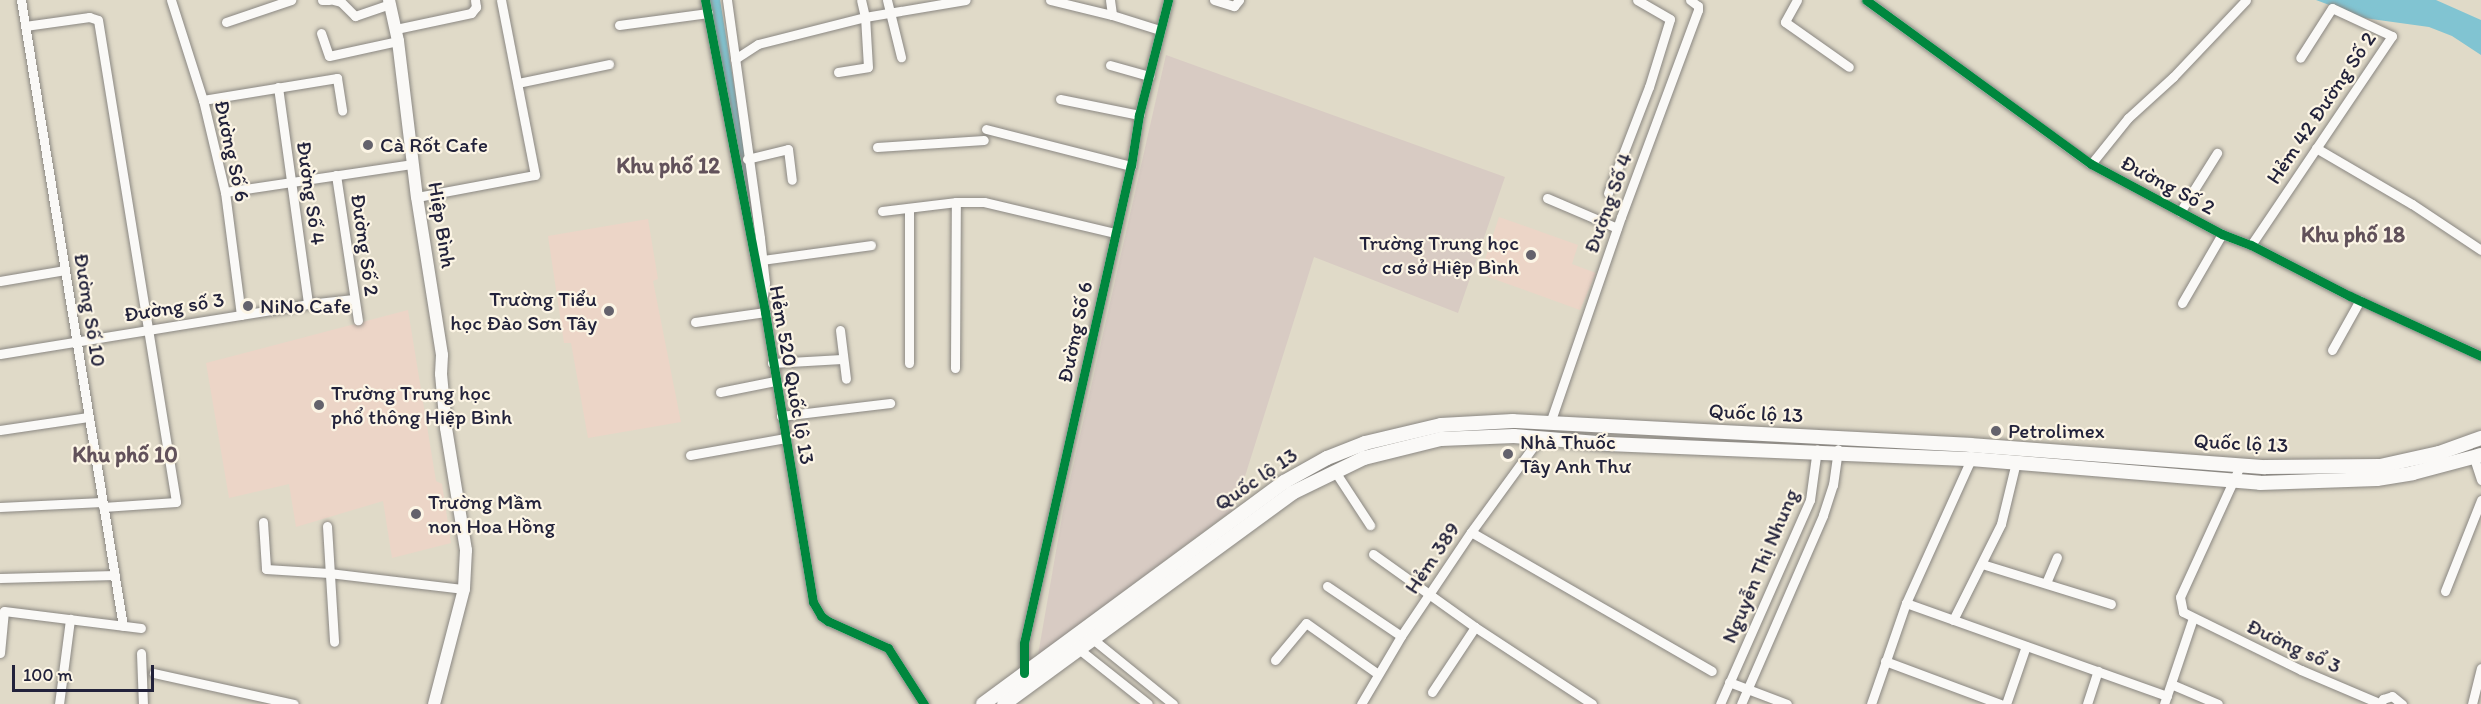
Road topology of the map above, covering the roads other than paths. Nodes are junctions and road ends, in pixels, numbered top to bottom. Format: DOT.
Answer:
graph roads {
  1 [pos="21,0"];
  2 [pos="171,0"];
  3 [pos="291,0"];
  4 [pos="322,0"];
  5 [pos="331,0"];
  6 [pos="475,0"];
  7 [pos="501,0"];
  8 [pos="705,0"];
  9 [pos="727,0"];
  10 [pos="861,0"];
  11 [pos="887,0"];
  12 [pos="966,0"];
  13 [pos="1050,0"];
  14 [pos="1110,0"];
  15 [pos="1168,0"];
  16 [pos="1214,0"];
  17 [pos="1239,0"];
  18 [pos="1637,0"];
  19 [pos="1690,0"];
  20 [pos="1797,0"];
  21 [pos="2246,0"];
  22 [pos="389,2"];
  23 [pos="928,2"];
  24 [pos="1871,2"];
  25 [pos="890,12"];
  26 [pos="708,13"];
  27 [pos="1112,15"];
  28 [pos="865,16"];
  29 [pos="226,22"];
  30 [pos="619,25"];
  31 [pos="25,26"];
  32 [pos="396,28"];
  33 [pos="1160,30"];
  34 [pos="321,33"];
  35 [pos="398,41"];
  36 [pos="901,57"];
  37 [pos="2300,58"];
  38 [pos="735,59"];
  39 [pos="609,64"];
  40 [pos="1110,65"];
  41 [pos="1849,67"];
  42 [pos="837,72"];
  43 [pos="1149,76"];
  44 [pos="518,83"];
  45 [pos="278,87"];
  46 [pos="1649,87"];
  47 [pos="1666,96"];
  48 [pos="1060,99"];
  49 [pos="203,100"];
  50 [pos="342,111"];
  51 [pos="1139,115"];
  52 [pos="986,129"];
  53 [pos="984,140"];
  54 [pos="877,147"];
  55 [pos="2316,148"];
  56 [pos="2217,153"];
  57 [pos="747,159"];
  58 [pos="413,164"];
  59 [pos="1131,165"];
  60 [pos="2091,165"];
  61 [pos="336,175"];
  62 [pos="792,180"];
  63 [pos="292,182"];
  64 [pos="225,192"];
  65 [pos="1608,193"];
  66 [pos="417,197"];
  67 [pos="1547,198"];
  68 [pos="956,202"];
  69 [pos="909,208"];
  70 [pos="882,212"];
  71 [pos="2180,212"];
  72 [pos="1617,228"];
  73 [pos="1115,233"];
  74 [pos="2222,234"];
  75 [pos="871,245"];
  76 [pos="2251,245"];
  77 [pos="2481,250"];
  78 [pos="762,260"];
  79 [pos="65,270"];
  80 [pos="0,281"];
  81 [pos="354,299"];
  82 [pos="762,299"];
  83 [pos="2360,300"];
  84 [pos="2182,303"];
  85 [pos="308,304"];
  86 [pos="765,312"];
  87 [pos="241,315"];
  88 [pos="358,320"];
  89 [pos="695,322"];
  90 [pos="147,330"];
  91 [pos="840,330"];
  92 [pos="76,341"];
  93 [pos="2332,350"];
  94 [pos="0,354"];
  95 [pos="2481,356"];
  96 [pos="842,358"];
  97 [pos="772,363"];
  98 [pos="909,363"];
  99 [pos="955,368"];
  100 [pos="846,379"];
  101 [pos="775,381"];
  102 [pos="720,392"];
  103 [pos="890,403"];
  104 [pos="781,416"];
  105 [pos="88,417"];
  106 [pos="1550,423"];
  107 [pos="0,430"];
  108 [pos="785,438"];
  109 [pos="1542,438"];
  110 [pos="1818,438"];
  111 [pos="2481,438"];
  112 [pos="1839,439"];
  113 [pos="1817,453"];
  114 [pos="1837,454"];
  115 [pos="690,455"];
  116 [pos="2478,457"];
  117 [pos="1971,459"];
  118 [pos="2016,462"];
  119 [pos="2240,466"];
  120 [pos="1334,470"];
  121 [pos="2481,480"];
  122 [pos="2235,482"];
  123 [pos="2481,500"];
  124 [pos="103,505"];
  125 [pos="0,507"];
  126 [pos="263,522"];
  127 [pos="1370,525"];
  128 [pos="327,526"];
  129 [pos="1471,532"];
  130 [pos="1373,554"];
  131 [pos="2057,557"];
  132 [pos="1982,564"];
  133 [pos="329,573"];
  134 [pos="115,576"];
  135 [pos="0,578"];
  136 [pos="2046,583"];
  137 [pos="1327,586"];
  138 [pos="464,589"];
  139 [pos="2445,591"];
  140 [pos="1429,594"];
  141 [pos="1906,603"];
  142 [pos="2111,604"];
  143 [pos="2193,618"];
  144 [pos="70,619"];
  145 [pos="1953,620"];
  146 [pos="123,626"];
  147 [pos="1475,627"];
  148 [pos="141,628"];
  149 [pos="1087,634"];
  150 [pos="1401,636"];
  151 [pos="334,642"];
  152 [pos="1073,645"];
  153 [pos="2026,646"];
  154 [pos="0,653"];
  155 [pos="141,653"];
  156 [pos="1275,660"];
  157 [pos="1886,661"];
  158 [pos="2481,668"];
  159 [pos="1712,671"];
  160 [pos="2098,671"];
  161 [pos="154,673"];
  162 [pos="1024,673"];
  163 [pos="1378,674"];
  164 [pos="1729,682"];
  165 [pos="2171,684"];
  166 [pos="1748,689"];
  167 [pos="1432,692"];
  168 [pos="2165,700"];
  169 [pos="1365,703"];
  170 [pos="59,704"];
  171 [pos="143,704"];
  172 [pos="294,704"];
  173 [pos="435,704"];
  174 [pos="924,704"];
  175 [pos="983,704"];
  176 [pos="1004,704"];
  177 [pos="1148,704"];
  178 [pos="1173,704"];
  179 [pos="1592,704"];
  180 [pos="1720,704"];
  181 [pos="1741,704"];
  182 [pos="1787,704"];
  183 [pos="1871,704"];
  184 [pos="2000,704"];
  185 [pos="2006,704"];
  186 [pos="2087,704"];
  187 [pos="2218,704"];
  188 [pos="2380,704"];
  189 [pos="2402,704"];
  190 [pos="2472,704"];
  1 -- 31 [label="street, Đường Số 10"];
  2 -- 49 [label="street, Đường Số 6"];
  3 -- 29 [label="street"];
  4 -- 5 [label="street"];
  5 -- 22 [label="street"];
  6 -- 32 [label="street"];
  7 -- 44 [label="street"];
  8 -- 26 [label="street, Hẻm 520 Quốc lộ 13"];
  9 -- 38 [label="street"];
  10 -- 28 [label="street"];
  11 -- 25 [label="street"];
  12 -- 23 [label="street"];
  13 -- 27 [label="street"];
  14 -- 27 [label="street"];
  15 -- 33 [label="street, Đường Số 6"];
  16 -- 17 [label="street"];
  18 -- 46 [label="street"];
  19 -- 47 [label="street, Đường Số 4"];
  20 -- 41 [label="street"];
  21 -- 60 [label="street"];
  22 -- 32 [label="main road, Hiệp Bình"];
  23 -- 25 [label="street"];
  24 -- 60 [label="street, Đường Số 2"];
  25 -- 28 [label="street"];
  25 -- 36 [label="street"];
  26 -- 30 [label="street"];
  26 -- 82 [label="street, Hẻm 520 Quốc lộ 13"];
  27 -- 33 [label="street"];
  28 -- 38 [label="street"];
  28 -- 42 [label="street"];
  31 -- 79 [label="street, Đường Số 10"];
  31 -- 90 [label="street"];
  32 -- 35 [label="main road, Hiệp Bình"];
  33 -- 43 [label="street, Đường Số 6"];
  34 -- 35 [label="street"];
  35 -- 58 [label="main road, Hiệp Bình"];
  37 -- 55 [label="street, Hẻm 42 Đường Số 2"];
  38 -- 57 [label="street"];
  39 -- 44 [label="street"];
  40 -- 43 [label="street"];
  43 -- 51 [label="street, Đường Số 6"];
  44 -- 66 [label="street"];
  45 -- 49 [label="street"];
  45 -- 50 [label="street"];
  45 -- 63 [label="street, Đường Số 4"];
  46 -- 47 [label="street"];
  46 -- 65 [label="street"];
  47 -- 72 [label="street, Đường Số 4"];
  48 -- 51 [label="street"];
  49 -- 64 [label="street, Đường Số 6"];
  51 -- 59 [label="street, Đường Số 6"];
  52 -- 59 [label="street"];
  53 -- 54 [label="street"];
  55 -- 76 [label="street, Hẻm 42 Đường Số 2"];
  55 -- 77 [label="street"];
  56 -- 71 [label="street"];
  57 -- 62 [label="street"];
  57 -- 78 [label="street"];
  58 -- 61 [label="street"];
  58 -- 66 [label="main road, Hiệp Bình"];
  59 -- 73 [label="street, Đường Số 6"];
  60 -- 71 [label="street, Đường Số 2"];
  61 -- 63 [label="street"];
  61 -- 81 [label="street, Đường Số 2"];
  63 -- 64 [label="street"];
  63 -- 85 [label="street, Đường Số 4"];
  64 -- 87 [label="street, Đường Số 6"];
  66 -- 138 [label="main road, Hiệp Bình"];
  67 -- 72 [label="street"];
  68 -- 69 [label="street"];
  68 -- 73 [label="street"];
  68 -- 99 [label="street"];
  69 -- 70 [label="street"];
  69 -- 98 [label="street"];
  71 -- 74 [label="street, Đường Số 2"];
  72 -- 106 [label="street, Đường Số 4"];
  73 -- 162 [label="street, Đường Số 6"];
  74 -- 76 [label="street, Đường Số 2"];
  74 -- 84 [label="street"];
  75 -- 78 [label="street"];
  76 -- 83 [label="street, Đường Số 2"];
  78 -- 82 [label="street"];
  79 -- 80 [label="street"];
  79 -- 92 [label="street, Đường Số 10"];
  81 -- 85 [label="street, Đường số 3"];
  81 -- 88 [label="street, Đường Số 2"];
  82 -- 86 [label="street, Hẻm 520 Quốc lộ 13"];
  83 -- 93 [label="street"];
  83 -- 95 [label="street, Đường Số 2"];
  85 -- 87 [label="street, Đường số 3"];
  86 -- 89 [label="street"];
  86 -- 97 [label="street, Hẻm 520 Quốc lộ 13"];
  87 -- 90 [label="street, Đường số 3"];
  90 -- 92 [label="street, Đường số 3"];
  90 -- 124 [label="street"];
  91 -- 96 [label="street"];
  92 -- 94 [label="street, Đường số 3"];
  92 -- 105 [label="street, Đường Số 10"];
  96 -- 97 [label="street"];
  96 -- 100 [label="street"];
  97 -- 101 [label="street, Hẻm 520 Quốc lộ 13"];
  101 -- 102 [label="street"];
  101 -- 104 [label="street, Hẻm 520 Quốc lộ 13"];
  103 -- 104 [label="street"];
  104 -- 108 [label="street, Hẻm 520 Quốc lộ 13"];
  105 -- 107 [label="street"];
  105 -- 124 [label="street, Đường Số 10"];
  106 -- 109 [label="highway"];
  106 -- 110 [label="highway, Quốc lộ 13"];
  106 -- 149 [label="highway, Quốc lộ 13"];
  108 -- 115 [label="street"];
  108 -- 174 [label="street, Hẻm 520 Quốc lộ 13"];
  109 -- 113 [label="highway, Quốc lộ 13"];
  109 -- 120 [label="highway, Quốc lộ 13"];
  109 -- 129 [label="street, Hẻm 389"];
  110 -- 112 [label="highway, Quốc lộ 13"];
  110 -- 113 [label="street, Nguyễn Thị Nhung"];
  111 -- 119 [label="highway, Quốc lộ 13"];
  112 -- 114 [label="street, Nguyễn Thị Nhung"];
  112 -- 119 [label="highway, Quốc lộ 13"];
  113 -- 114 [label="highway, Quốc lộ 13"];
  113 -- 164 [label="street, Nguyễn Thị Nhung"];
  114 -- 117 [label="highway, Quốc lộ 13"];
  114 -- 166 [label="street, Nguyễn Thị Nhung"];
  116 -- 121 [label="street"];
  116 -- 122 [label="highway, Quốc lộ 13"];
  117 -- 118 [label="highway, Quốc lộ 13"];
  117 -- 141 [label="street"];
  118 -- 122 [label="highway, Quốc lộ 13"];
  118 -- 132 [label="street"];
  119 -- 122 [label="street"];
  120 -- 127 [label="street"];
  120 -- 149 [label="highway, Quốc lộ 13"];
  122 -- 143 [label="street"];
  123 -- 139 [label="street"];
  124 -- 125 [label="street"];
  124 -- 134 [label="street, Đường Số 10"];
  126 -- 133 [label="street"];
  128 -- 133 [label="street"];
  129 -- 140 [label="street, Hẻm 389"];
  129 -- 159 [label="street"];
  130 -- 140 [label="street"];
  131 -- 136 [label="street"];
  132 -- 136 [label="street"];
  132 -- 145 [label="street"];
  133 -- 138 [label="street"];
  133 -- 151 [label="street"];
  134 -- 135 [label="street"];
  134 -- 146 [label="street, Đường Số 10"];
  136 -- 142 [label="street"];
  137 -- 150 [label="street"];
  138 -- 173 [label="main road, Hiệp Bình"];
  140 -- 147 [label="street"];
  140 -- 150 [label="street, Hẻm 389"];
  141 -- 145 [label="street"];
  141 -- 157 [label="street"];
  143 -- 165 [label="street"];
  143 -- 188 [label="street, Đường sổ 3"];
  144 -- 146 [label="street"];
  144 -- 154 [label="street"];
  144 -- 170 [label="street"];
  145 -- 153 [label="street"];
  146 -- 148 [label="street"];
  147 -- 167 [label="street"];
  147 -- 179 [label="street"];
  149 -- 152 [label="highway, Quốc lộ 13"];
  149 -- 178 [label="street"];
  150 -- 163 [label="street, Hẻm 389"];
  152 -- 162 [label="highway, Quốc lộ 13"];
  152 -- 176 [label="highway, Quốc lộ 13"];
  152 -- 177 [label="street"];
  153 -- 160 [label="street"];
  153 -- 185 [label="street"];
  155 -- 171 [label="street"];
  156 -- 163 [label="street"];
  157 -- 183 [label="street"];
  157 -- 184 [label="street"];
  158 -- 190 [label="street"];
  160 -- 168 [label="street"];
  160 -- 186 [label="street"];
  161 -- 172 [label="street"];
  162 -- 175 [label="highway, Quốc lộ 13"];
  163 -- 169 [label="street, Hẻm 389"];
  164 -- 166 [label="street"];
  164 -- 180 [label="street, Nguyễn Thị Nhung"];
  165 -- 168 [label="street"];
  165 -- 187 [label="street"];
  166 -- 181 [label="street, Nguyễn Thị Nhung"];
  166 -- 182 [label="street"];
  188 -- 189 [label="street"];
}
